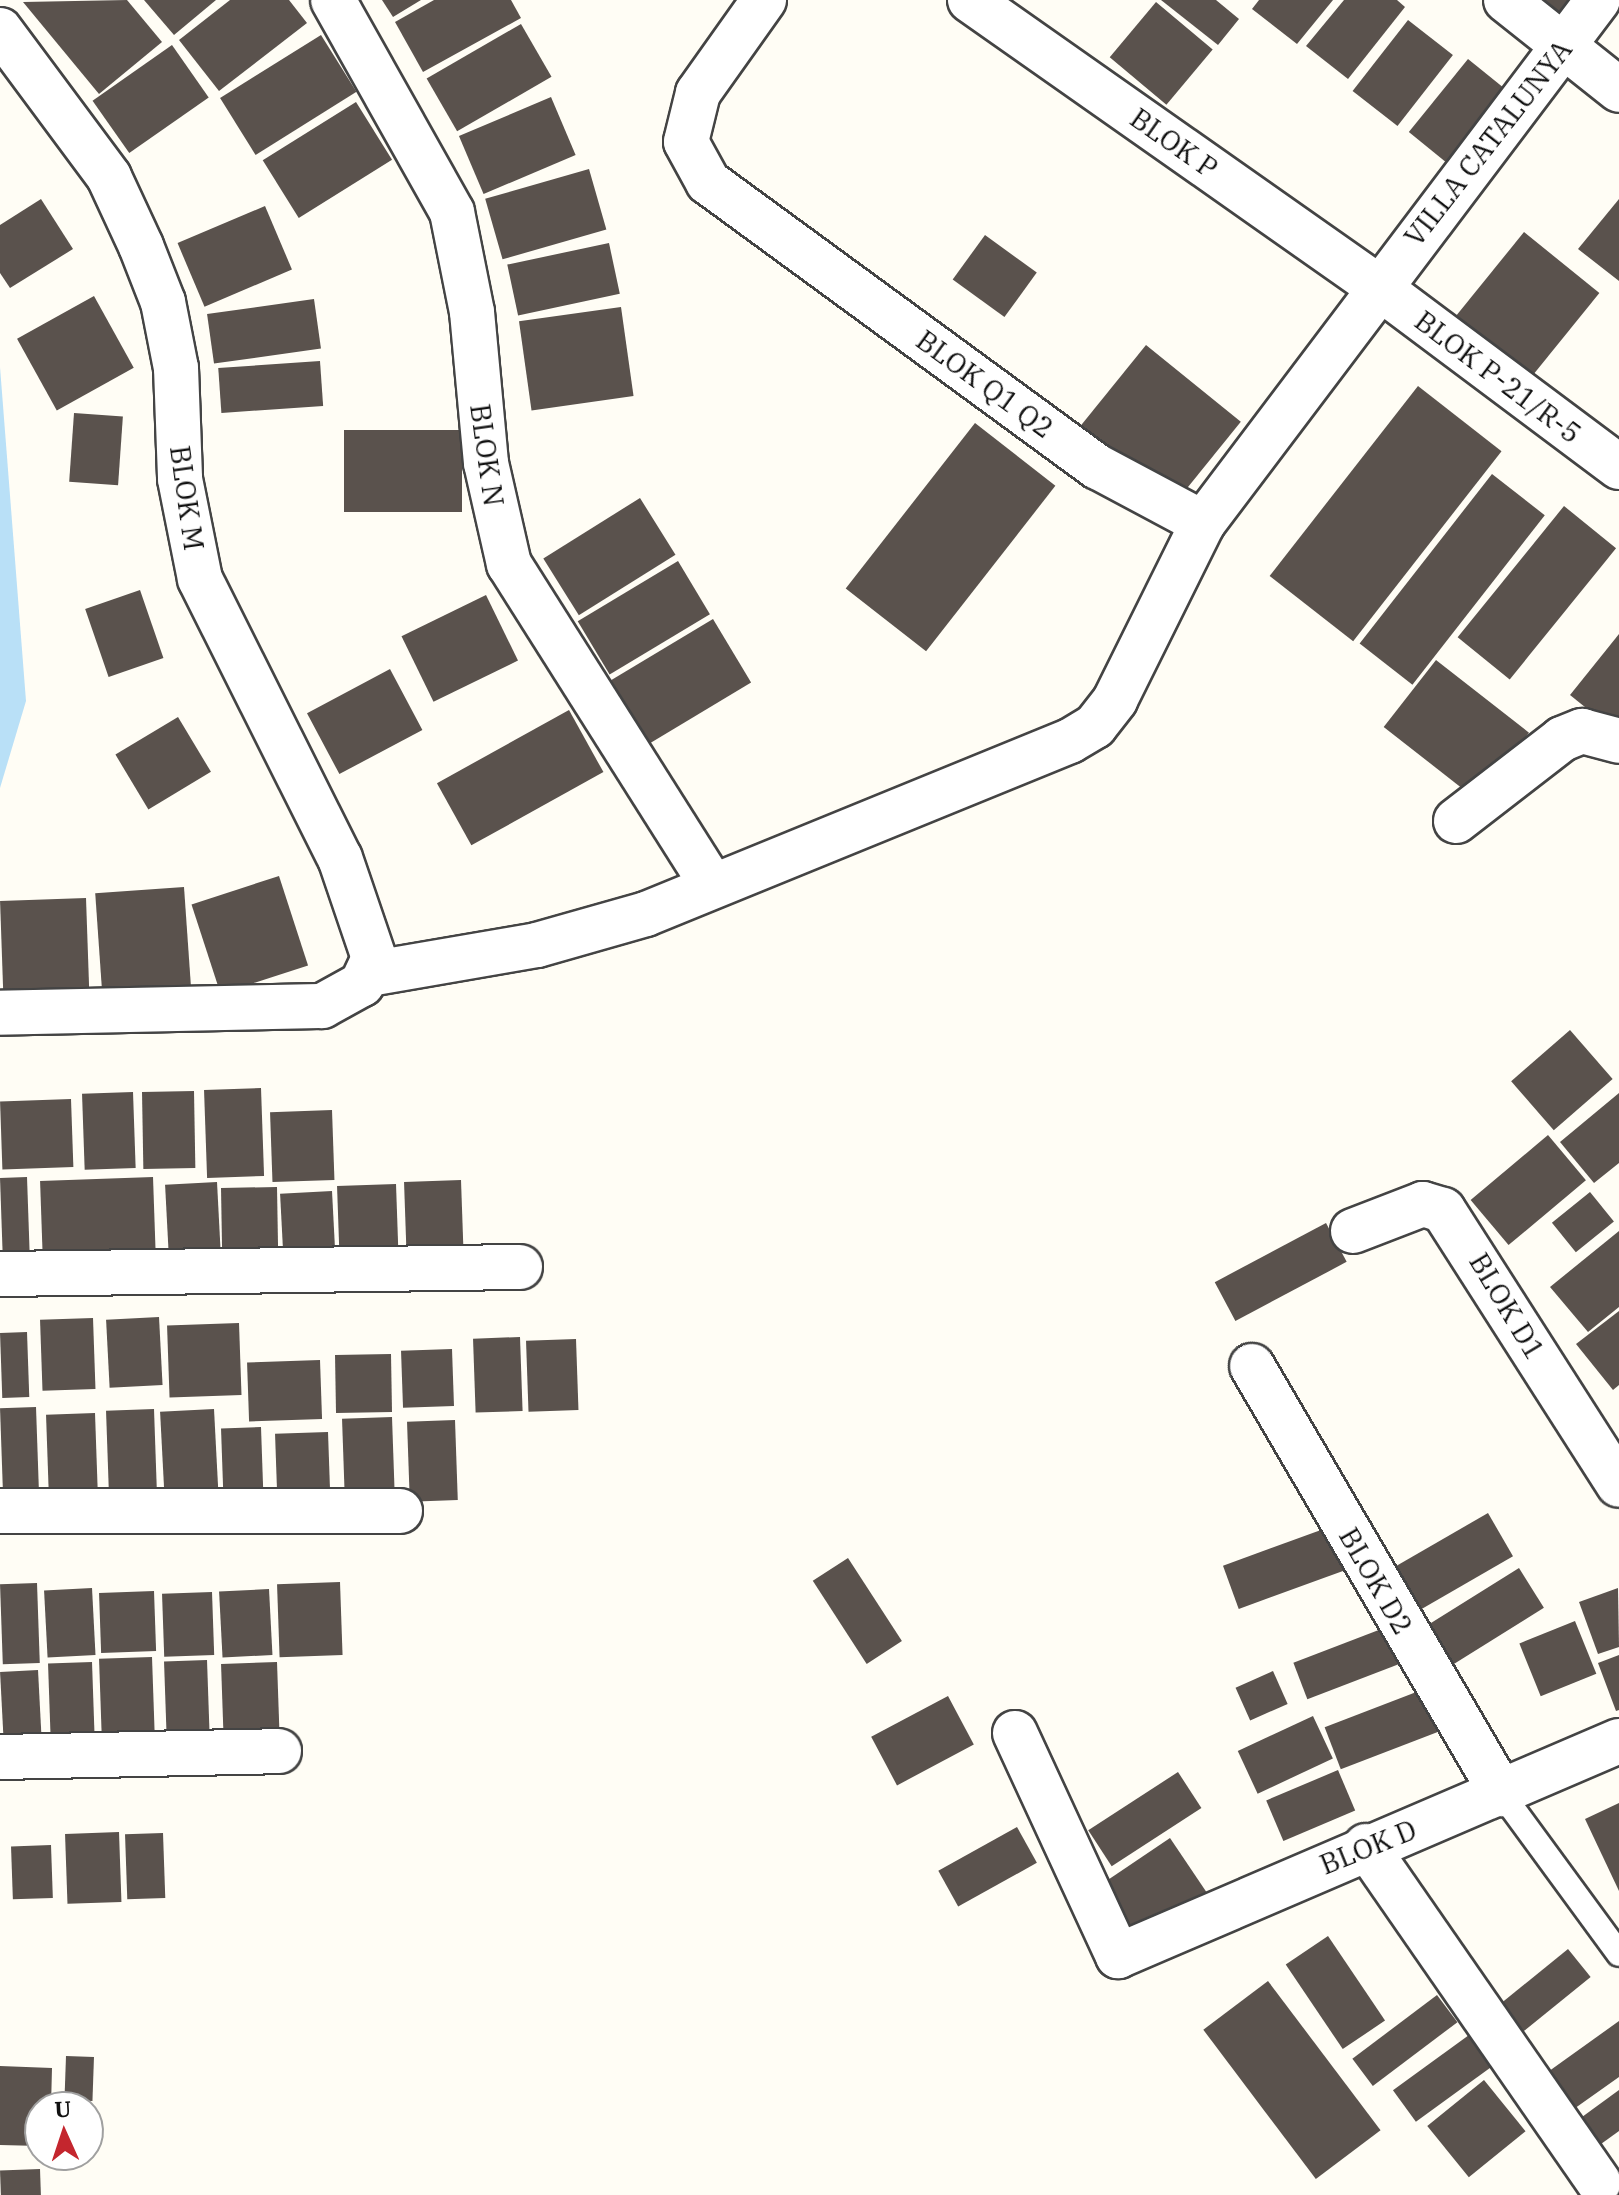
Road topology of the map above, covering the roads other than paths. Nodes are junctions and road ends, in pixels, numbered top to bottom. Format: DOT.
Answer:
graph roads {
  1 [pos="333,0"];
  2 [pos="764,0"];
  3 [pos="970,0"];
  4 [pos="1506,0"];
  5 [pos="1598,0"];
  6 [pos="0,30"];
  7 [pos="1564,44"];
  8 [pos="1619,90"];
  9 [pos="1377,286"];
  10 [pos="1619,467"];
  11 [pos="1203,523"];
  12 [pos="1619,741"];
  13 [pos="1456,821"];
  14 [pos="711,884"];
  15 [pos="369,974"];
  16 [pos="0,1013"];
  17 [pos="1353,1231"];
  18 [pos="520,1267"];
  19 [pos="0,1274"];
  20 [pos="1252,1366"];
  21 [pos="1619,1485"];
  22 [pos="0,1511"];
  23 [pos="400,1511"];
  24 [pos="1015,1733"];
  25 [pos="1619,1741"];
  26 [pos="279,1751"];
  27 [pos="0,1757"];
  28 [pos="1502,1794"];
  29 [pos="1366,1846"];
  30 [pos="1619,1954"];
  31 [pos="1599,2182"];
  1 -- 14 [label="street, BLOK N"];
  2 -- 11 [label="street, BLOK Q1 Q2"];
  3 -- 9 [label="street, BLOK P"];
  4 -- 7 [label="street"];
  5 -- 7 [label="street, VILLA CATALUNYA"];
  6 -- 15 [label="street, BLOK M"];
  7 -- 8 [label="street"];
  7 -- 9 [label="street, VILLA CATALUNYA"];
  9 -- 10 [label="street, BLOK P-21/R-5"];
  9 -- 11 [label="street"];
  11 -- 14 [label="street"];
  12 -- 13 [label="street"];
  14 -- 15 [label="street"];
  15 -- 16 [label="street"];
  17 -- 21 [label="street, BLOK D1"];
  18 -- 19 [label="street"];
  20 -- 28 [label="street, BLOK D2"];
  22 -- 23 [label="street"];
  24 -- 29 [label="street, BLOK D"];
  25 -- 28 [label="street, BLOK D"];
  26 -- 27 [label="street"];
  28 -- 29 [label="street, BLOK D"];
  28 -- 30 [label="lane"];
  29 -- 31 [label="street"];
}
